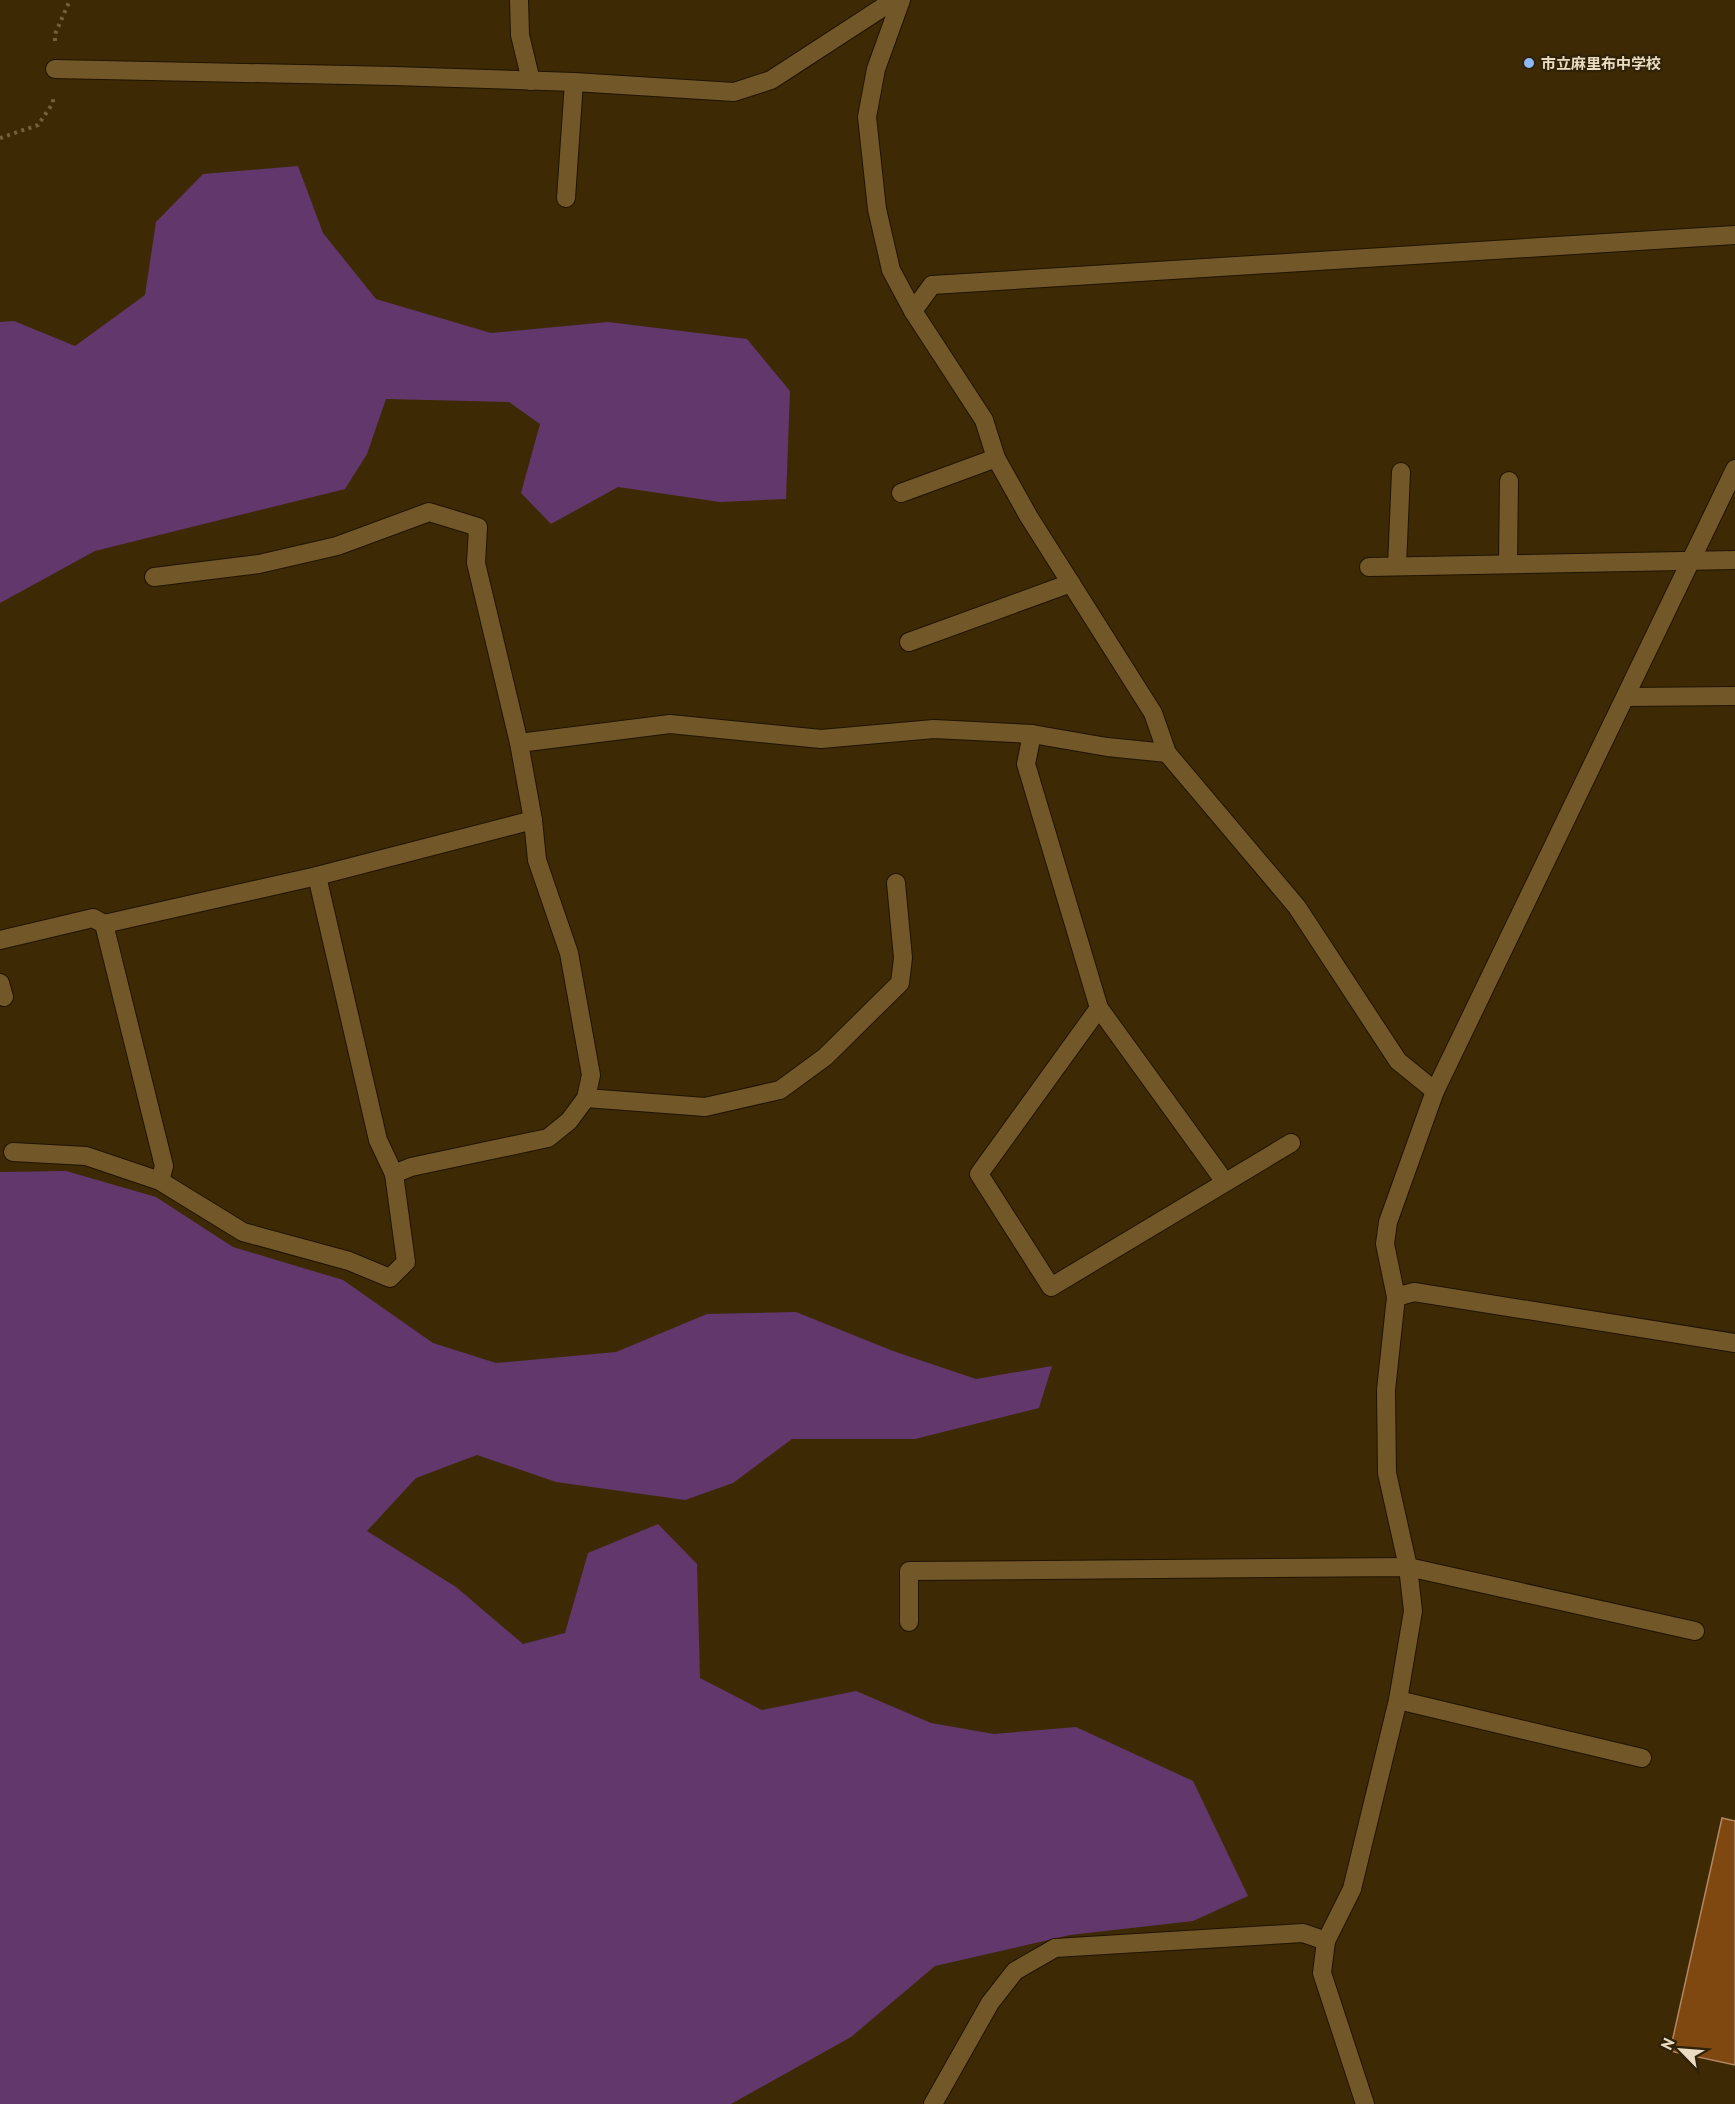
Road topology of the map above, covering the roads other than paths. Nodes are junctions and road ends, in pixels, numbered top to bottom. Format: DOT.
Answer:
graph roads {
  1 [pos="519,0"];
  2 [pos="894,0"];
  3 [pos="901,0"];
  4 [pos="55,69"];
  5 [pos="531,81"];
  6 [pos="574,82"];
  7 [pos="566,198"];
  8 [pos="1735,235"];
  9 [pos="913,311"];
  10 [pos="996,458"];
  11 [pos="1735,469"];
  12 [pos="1401,472"];
  13 [pos="1509,481"];
  14 [pos="902,493"];
  15 [pos="1692,560"];
  16 [pos="1735,560"];
  17 [pos="1508,563"];
  18 [pos="1397,566"];
  19 [pos="1369,567"];
  20 [pos="154,577"];
  21 [pos="1071,583"];
  22 [pos="909,642"];
  23 [pos="1735,696"];
  24 [pos="1626,697"];
  25 [pos="1032,734"];
  26 [pos="519,743"];
  27 [pos="1167,753"];
  28 [pos="533,820"];
  29 [pos="317,876"];
  30 [pos="896,883"];
  31 [pos="104,924"];
  32 [pos="0,940"];
  33 [pos="1099,1008"];
  34 [pos="1435,1091"];
  35 [pos="586,1098"];
  36 [pos="1291,1143"];
  37 [pos="13,1152"];
  38 [pos="394,1174"];
  39 [pos="159,1181"];
  40 [pos="1225,1182"];
  41 [pos="1396,1297"];
  42 [pos="1735,1343"];
  43 [pos="1408,1567"];
  44 [pos="909,1622"];
  45 [pos="1695,1631"];
  46 [pos="1398,1700"];
  47 [pos="1642,1758"];
  48 [pos="1326,1941"];
  49 [pos="933,2104"];
  50 [pos="1365,2104"];
  1 -- 5 [label="street"];
  2 -- 6 [label="street"];
  3 -- 9 [label="street"];
  4 -- 5 [label="street"];
  5 -- 6 [label="street"];
  6 -- 7 [label="street"];
  8 -- 9 [label="street"];
  9 -- 10 [label="street"];
  10 -- 14 [label="street"];
  10 -- 21 [label="street"];
  11 -- 15 [label="street"];
  12 -- 18 [label="street"];
  13 -- 17 [label="street"];
  15 -- 16 [label="street"];
  15 -- 17 [label="street"];
  15 -- 24 [label="street"];
  17 -- 18 [label="street"];
  18 -- 19 [label="street"];
  20 -- 26 [label="street"];
  21 -- 22 [label="street"];
  21 -- 27 [label="street"];
  23 -- 24 [label="street"];
  24 -- 34 [label="street"];
  25 -- 26 [label="street"];
  25 -- 27 [label="street"];
  25 -- 33 [label="street"];
  26 -- 28 [label="street"];
  27 -- 34 [label="street"];
  28 -- 29 [label="street"];
  28 -- 35 [label="street"];
  29 -- 31 [label="street"];
  29 -- 38 [label="street"];
  30 -- 35 [label="street"];
  31 -- 32 [label="street"];
  31 -- 39 [label="street"];
  33 -- 40 [label="street"];
  33 -- 40 [label="street"];
  34 -- 41 [label="street"];
  35 -- 38 [label="street"];
  36 -- 40 [label="street"];
  37 -- 39 [label="street"];
  38 -- 39 [label="street"];
  41 -- 42 [label="street"];
  41 -- 43 [label="street"];
  43 -- 44 [label="street"];
  43 -- 45 [label="street"];
  43 -- 46 [label="street"];
  46 -- 47 [label="street"];
  46 -- 48 [label="street"];
  48 -- 49 [label="street"];
  48 -- 50 [label="street"];
}
